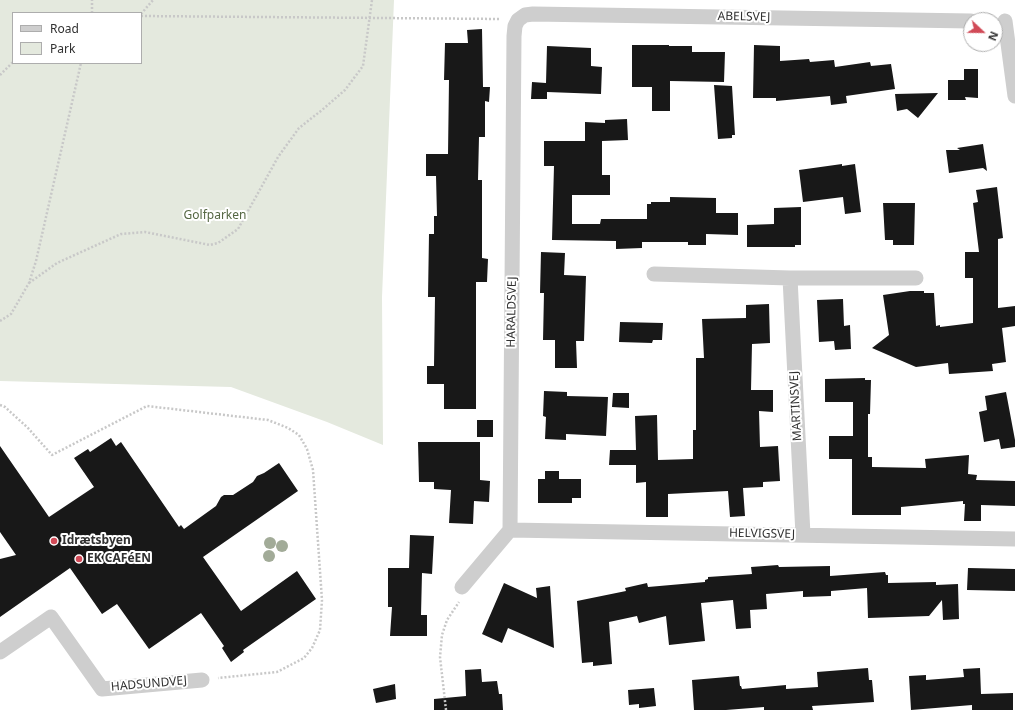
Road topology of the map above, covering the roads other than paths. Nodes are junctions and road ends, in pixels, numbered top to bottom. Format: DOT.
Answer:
graph roads {
  1 [pos="518,20"];
  2 [pos="963,21"];
  3 [pos="1005,21"];
  4 [pos="1015,96"];
  5 [pos="654,274"];
  6 [pos="790,278"];
  7 [pos="916,278"];
  8 [pos="510,530"];
  9 [pos="803,535"];
  10 [pos="1015,539"];
  11 [pos="462,587"];
  12 [pos="0,652"];
  13 [pos="202,680"];
  1 -- 2 [label="street, ABELSVEJ"];
  1 -- 8 [label="street, HARALDSVEJ"];
  3 -- 4 [label="street"];
  5 -- 6 [label="street"];
  6 -- 7 [label="street"];
  6 -- 9 [label="street, MARTINSVEJ"];
  8 -- 9 [label="street, HELVIGSVEJ"];
  8 -- 11 [label="street"];
  9 -- 10 [label="street, HELVIGSVEJ"];
  12 -- 13 [label="street, HADSUNDVEJ"];
}
